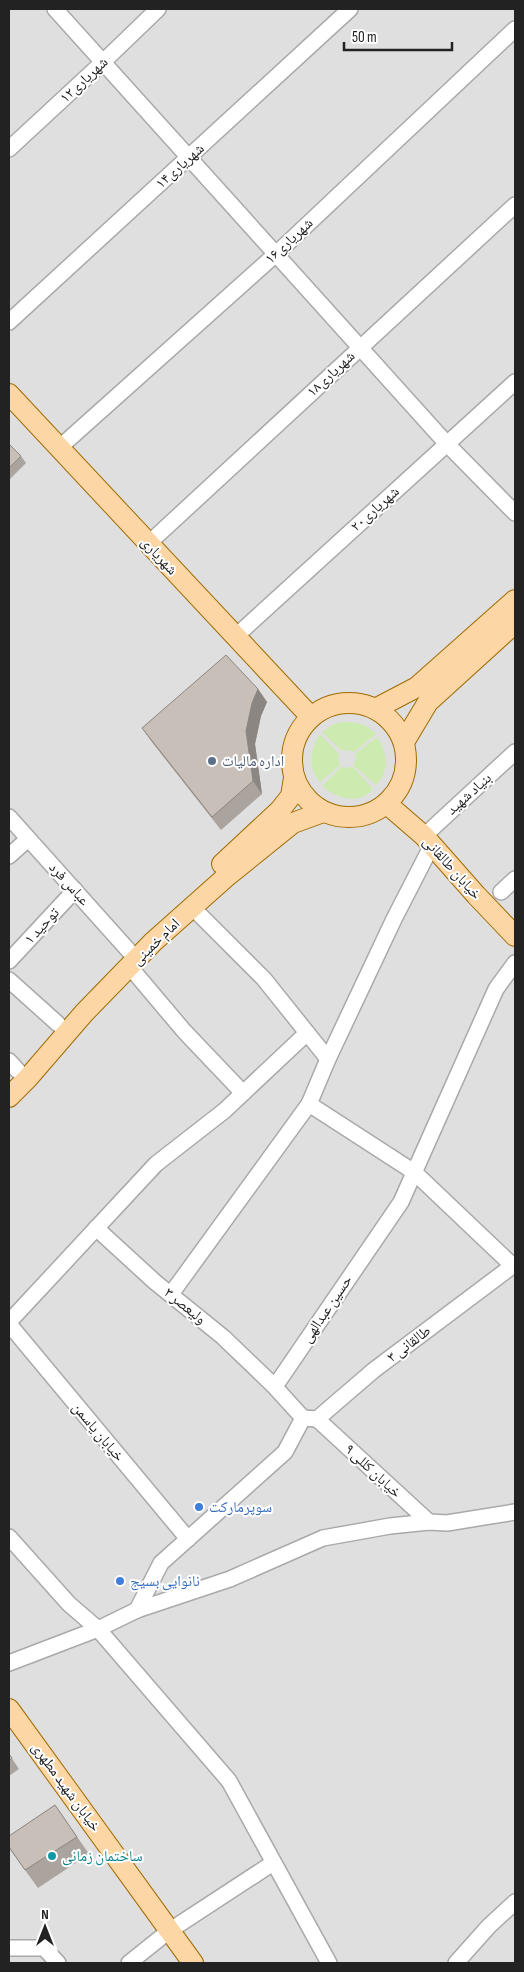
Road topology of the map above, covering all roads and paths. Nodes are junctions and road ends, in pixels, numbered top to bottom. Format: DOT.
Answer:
graph roads {
  1 [pos="55,9"];
  2 [pos="158,9"];
  3 [pos="350,9"];
  4 [pos="515,29"];
  5 [pos="103,62"];
  6 [pos="9,149"];
  7 [pos="189,158"];
  8 [pos="515,205"];
  9 [pos="276,254"];
  10 [pos="9,322"];
  11 [pos="360,348"];
  12 [pos="515,382"];
  13 [pos="9,394"];
  14 [pos="447,444"];
  15 [pos="59,448"];
  16 [pos="515,513"];
  17 [pos="148,544"];
  18 [pos="515,600"];
  19 [pos="515,623"];
  20 [pos="236,637"];
  21 [pos="375,709"];
  22 [pos="311,717"];
  23 [pos="404,742"];
  24 [pos="515,752"];
  25 [pos="294,778"];
  26 [pos="387,804"];
  27 [pos="323,812"];
  28 [pos="9,817"];
  29 [pos="28,839"];
  30 [pos="428,841"];
  31 [pos="9,856"];
  32 [pos="515,878"];
  33 [pos="75,890"];
  34 [pos="500,892"];
  35 [pos="192,907"];
  36 [pos="515,936"];
  37 [pos="129,959"];
  38 [pos="9,961"];
  39 [pos="515,964"];
  40 [pos="9,980"];
  41 [pos="58,1024"];
  42 [pos="307,1033"];
  43 [pos="328,1059"];
  44 [pos="12,1070"];
  45 [pos="243,1093"];
  46 [pos="9,1097"];
  47 [pos="309,1104"];
  48 [pos="414,1172"];
  49 [pos="96,1228"];
  50 [pos="514,1265"];
  51 [pos="171,1294"];
  52 [pos="9,1323"];
  53 [pos="273,1385"];
  54 [pos="310,1418"];
  55 [pos="515,1512"];
  56 [pos="429,1522"];
  57 [pos="9,1537"];
  58 [pos="188,1540"];
  59 [pos="137,1610"];
  60 [pos="98,1628"];
  61 [pos="9,1663"];
  62 [pos="9,1709"];
  63 [pos="274,1863"];
  64 [pos="515,1902"];
  65 [pos="169,1931"];
  66 [pos="9,1948"];
  67 [pos="58,1963"];
  68 [pos="129,1963"];
  69 [pos="193,1963"];
  70 [pos="329,1963"];
  71 [pos="456,1963"];
  1 -- 5 [label="street"];
  2 -- 5 [label="street, شهریاری۱۲"];
  3 -- 7 [label="street, شهریاری۱۴"];
  4 -- 9 [label="street, شهریاری۱۶"];
  5 -- 6 [label="street, شهریاری۱۲"];
  5 -- 7 [label="street"];
  7 -- 9 [label="street"];
  7 -- 10 [label="street, شهریاری۱۴"];
  8 -- 11 [label="street, شهریاری۱۸"];
  9 -- 11 [label="street"];
  9 -- 15 [label="street, شهریاری۱۶"];
  11 -- 14 [label="street"];
  11 -- 17 [label="street, شهریاری۱۸"];
  12 -- 14 [label="street, شهریاری۲۰"];
  13 -- 15 [label="main road, شهریاری"];
  14 -- 16 [label="street"];
  14 -- 20 [label="street, شهریاری۲۰"];
  15 -- 17 [label="main road, شهریاری"];
  17 -- 20 [label="main road, شهریاری"];
  18 -- 21 [label="main road"];
  19 -- 23 [label="main road"];
  20 -- 22 [label="main road, شهریاری"];
  21 -- 22 [label="main road"];
  21 -- 23 [label="main road"];
  22 -- 25 [label="main road"];
  23 -- 26 [label="main road"];
  24 -- 30 [label="street, بنیاد شهید"];
  25 -- 27 [label="main road"];
  25 -- 37 [label="main road, امام خمینی"];
  26 -- 27 [label="main road"];
  26 -- 30 [label="main road, خیابان طالقانی"];
  27 -- 35 [label="main road, امام خمینی"];
  28 -- 29 [label="street, عباس فرد"];
  29 -- 31 [label="street"];
  29 -- 33 [label="street, عباس فرد"];
  30 -- 36 [label="main road, خیابان طالقانی"];
  30 -- 43 [label="street, بنیاد شهید"];
  32 -- 34 [label="street"];
  33 -- 37 [label="street, عباس فرد"];
  33 -- 38 [label="street, توحید ۱"];
  35 -- 37 [label="main road, امام خمینی"];
  35 -- 42 [label="street"];
  37 -- 41 [label="main road, امام خمینی"];
  37 -- 45 [label="street, عباس فرد"];
  37 -- 46 [label="main road, امام خمینی"];
  39 -- 48 [label="street, حسین عبدالهی"];
  40 -- 41 [label="street"];
  41 -- 44 [label="main road, امام خمینی"];
  42 -- 43 [label="street"];
  42 -- 45 [label="street"];
  43 -- 47 [label="street, بنیاد شهید"];
  45 -- 49 [label="street"];
  47 -- 48 [label="street"];
  47 -- 51 [label="street, بنیاد شهید"];
  48 -- 50 [label="street"];
  48 -- 53 [label="street, حسین عبدالهی"];
  49 -- 51 [label="street, ولیعصر ۳"];
  49 -- 52 [label="street"];
  50 -- 54 [label="street, طالقانی ۳"];
  51 -- 53 [label="street, ولیعصر ۳"];
  52 -- 58 [label="street, خیابان یاسمن"];
  53 -- 54 [label="street"];
  54 -- 56 [label="street, خیابان کللی ۹"];
  54 -- 58 [label="street"];
  55 -- 56 [label="street"];
  56 -- 59 [label="street"];
  57 -- 60 [label="street"];
  58 -- 59 [label="street"];
  59 -- 60 [label="street"];
  60 -- 61 [label="street"];
  60 -- 63 [label="street"];
  62 -- 65 [label="main road, خیابان شهید مطهری"];
  63 -- 65 [label="street"];
  63 -- 70 [label="street"];
  64 -- 71 [label="street"];
  65 -- 68 [label="street"];
  65 -- 69 [label="main road, خیابان شهید مطهری"];
  66 -- 67 [label="street"];
}
